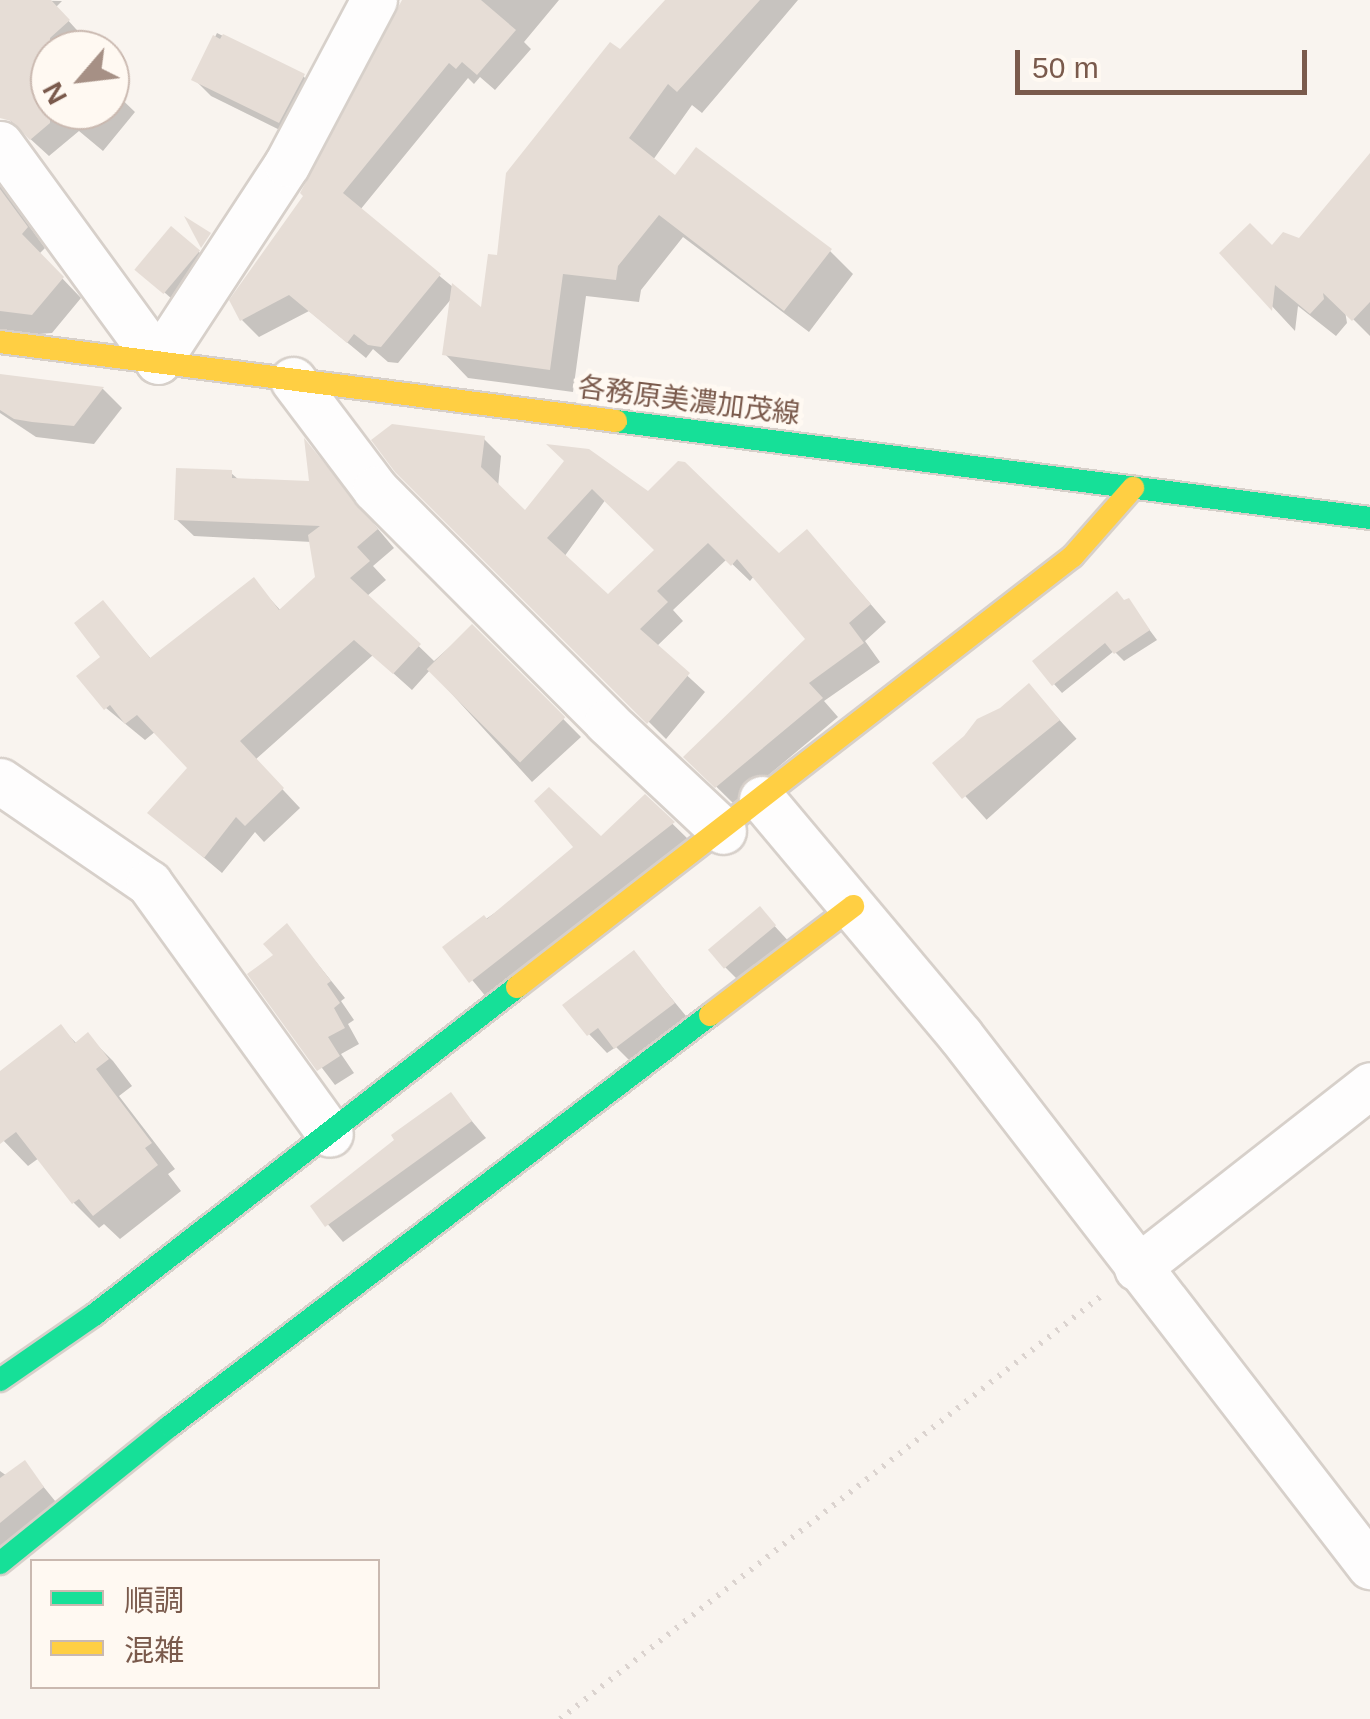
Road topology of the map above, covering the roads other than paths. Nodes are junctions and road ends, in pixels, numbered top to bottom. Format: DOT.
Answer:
graph roads {
  1 [pos="374,0"];
  2 [pos="0,144"];
  3 [pos="0,342"];
  4 [pos="158,360"];
  5 [pos="293,380"];
  6 [pos="1133,488"];
  7 [pos="1370,518"];
  8 [pos="0,781"];
  9 [pos="762,799"];
  10 [pos="723,831"];
  11 [pos="852,906"];
  12 [pos="1370,1084"];
  13 [pos="330,1134"];
  14 [pos="1137,1268"];
  15 [pos="0,1380"];
  16 [pos="0,1562"];
  17 [pos="1370,1566"];
  1 -- 4 [label="street"];
  2 -- 4 [label="street"];
  3 -- 4 [label="street, 各務原美濃加茂線"];
  4 -- 5 [label="street, 各務原美濃加茂線"];
  5 -- 6 [label="street, 各務原美濃加茂線"];
  5 -- 10 [label="street"];
  6 -- 7 [label="street, 各務原美濃加茂線"];
  6 -- 9 [label="street"];
  8 -- 13 [label="street"];
  9 -- 10 [label="street"];
  9 -- 11 [label="street"];
  10 -- 13 [label="street"];
  11 -- 14 [label="street"];
  11 -- 16 [label="street"];
  12 -- 14 [label="street"];
  13 -- 15 [label="street"];
  14 -- 17 [label="street"];
}
